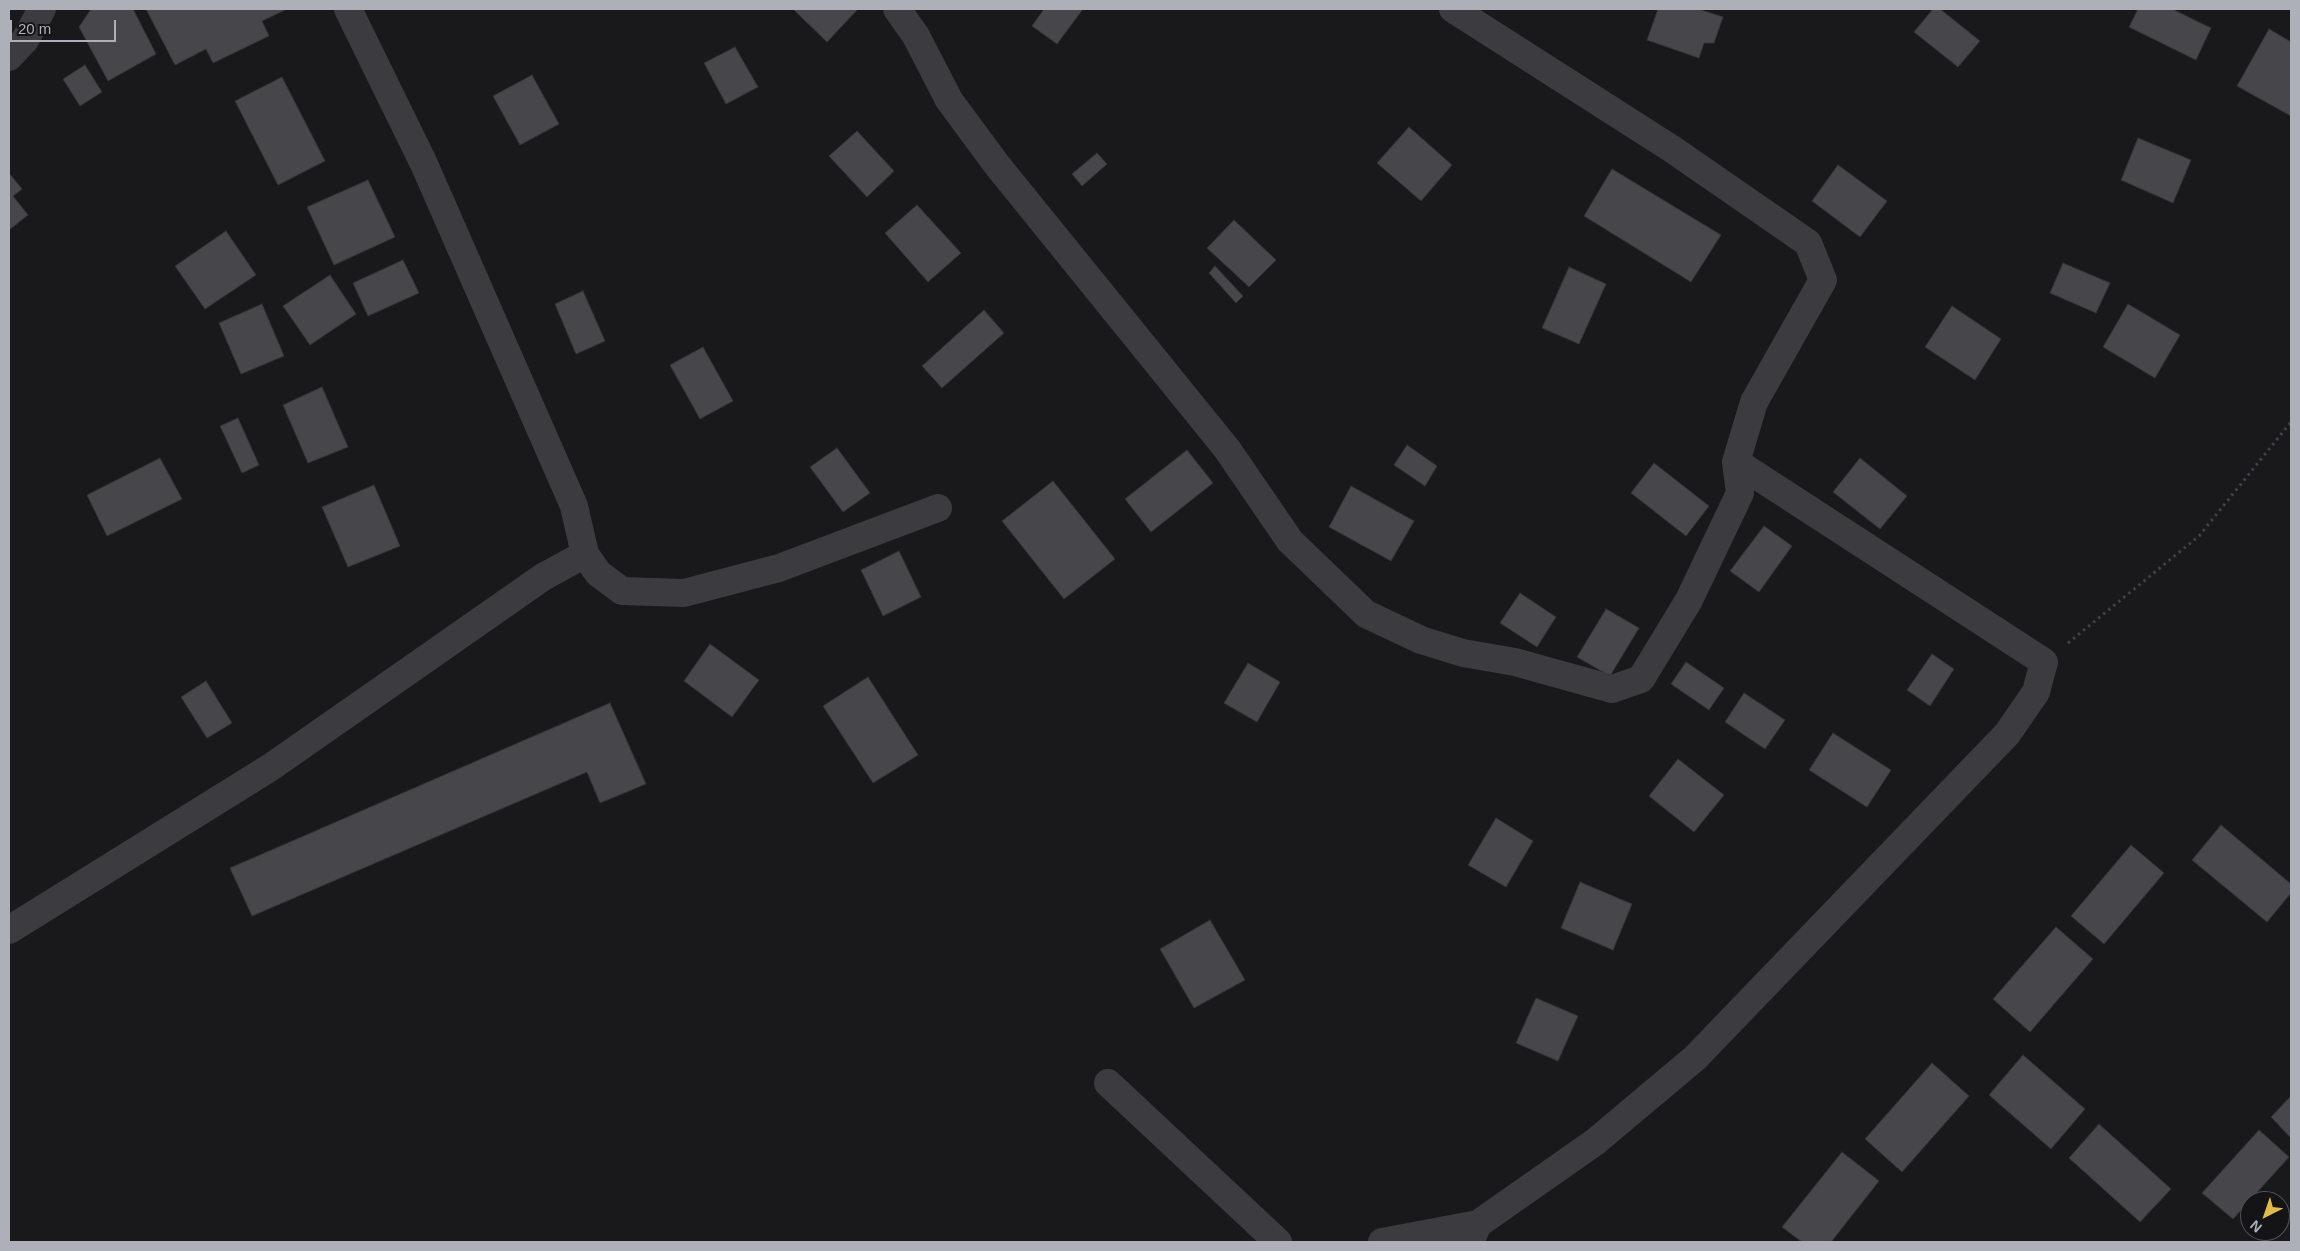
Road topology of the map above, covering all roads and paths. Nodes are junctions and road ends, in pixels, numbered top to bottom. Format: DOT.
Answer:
graph roads {
  1 [pos="42,9"];
  2 [pos="348,9"];
  3 [pos="897,9"];
  4 [pos="1453,9"];
  5 [pos="9,58"];
  6 [pos="2291,422"];
  7 [pos="1736,462"];
  8 [pos="938,508"];
  9 [pos="585,554"];
  10 [pos="2044,662"];
  11 [pos="9,930"];
  12 [pos="1108,1083"];
  13 [pos="1474,1233"];
  14 [pos="1278,1242"];
  15 [pos="1382,1242"];
  1 -- 5 [label="street"];
  2 -- 9 [label="street"];
  3 -- 7 [label="street"];
  4 -- 7 [label="street"];
  6 -- 10 [label="path"];
  7 -- 10 [label="street"];
  8 -- 9 [label="street"];
  9 -- 11 [label="street"];
  10 -- 13 [label="street"];
  12 -- 14 [label="street"];
  13 -- 15 [label="street"];
}
